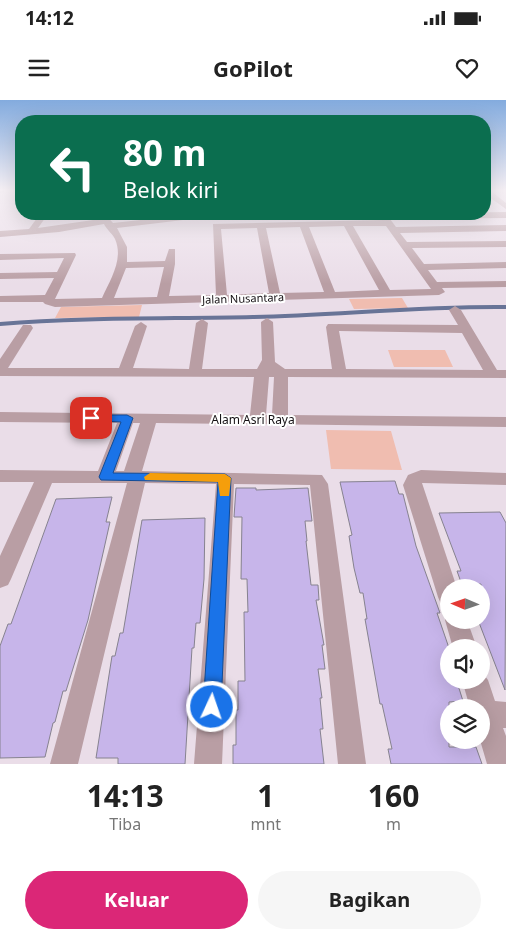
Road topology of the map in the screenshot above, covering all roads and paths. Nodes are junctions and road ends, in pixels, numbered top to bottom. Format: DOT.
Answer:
graph roads {
  1 [pos="36,222"];
  2 [pos="92,222"];
  3 [pos="107,222"];
  4 [pos="374,222"];
  5 [pos="388,222"];
  6 [pos="404,222"];
  7 [pos="347,224"];
  8 [pos="304,225"];
  9 [pos="261,226"];
  10 [pos="506,228"];
  11 [pos="35,231"];
  12 [pos="0,234"];
  13 [pos="506,244"];
  14 [pos="406,245"];
  15 [pos="172,251"];
  16 [pos="0,257"];
  17 [pos="170,264"];
  18 [pos="122,265"];
  19 [pos="506,265"];
  20 [pos="423,267"];
  21 [pos="61,275"];
  22 [pos="0,276"];
  23 [pos="506,284"];
  24 [pos="437,288"];
  25 [pos="387,294"];
  26 [pos="331,296"];
  27 [pos="275,297"];
  28 [pos="50,298"];
  29 [pos="0,299"];
  30 [pos="222,299"];
  31 [pos="162,301"];
  32 [pos="106,302"];
  33 [pos="455,310"];
  34 [pos="268,322"];
  35 [pos="202,323"];
  36 [pos="141,326"];
  37 [pos="27,328"];
  38 [pos="466,329"];
  39 [pos="265,367"];
  40 [pos="0,370"];
  41 [pos="125,371"];
  42 [pos="195,372"];
  43 [pos="281,373"];
  44 [pos="340,373"];
  45 [pos="500,374"];
  46 [pos="0,417"];
  47 [pos="127,418"];
  48 [pos="258,418"];
  49 [pos="149,419"];
  50 [pos="280,419"];
  51 [pos="506,422"];
  52 [pos="0,476"];
  53 [pos="45,477"];
  54 [pos="105,477"];
  55 [pos="134,477"];
  56 [pos="225,478"];
  57 [pos="505,481"];
  58 [pos="0,579"];
  59 [pos="443,579"];
  60 [pos="481,689"];
  61 [pos="496,714"];
  62 [pos="64,764"];
  63 [pos="208,764"];
  64 [pos="352,764"];
  65 [pos="502,764"];
  1 -- 11 [label="street"];
  2 -- 11 [label="street"];
  3 -- 18 [label="street"];
  4 -- 7 [label="street"];
  5 -- 14 [label="street"];
  6 -- 10 [label="street"];
  7 -- 8 [label="street"];
  7 -- 25 [label="street"];
  8 -- 9 [label="street"];
  8 -- 26 [label="street"];
  9 -- 27 [label="street"];
  9 -- 30 [label="street"];
  11 -- 12 [label="street"];
  13 -- 14 [label="street"];
  14 -- 20 [label="street"];
  15 -- 17 [label="street"];
  16 -- 21 [label="street"];
  17 -- 18 [label="street"];
  17 -- 31 [label="street"];
  18 -- 32 [label="street"];
  19 -- 20 [label="street"];
  20 -- 24 [label="street"];
  21 -- 22 [label="street"];
  21 -- 28 [label="street"];
  23 -- 24 [label="street, Jalan Nusantara"];
  24 -- 25 [label="street, Jalan Nusantara"];
  25 -- 26 [label="street, Jalan Nusantara"];
  26 -- 27 [label="street, Jalan Nusantara"];
  27 -- 30 [label="street, Jalan Nusantara"];
  28 -- 29 [label="street"];
  28 -- 32 [label="street, Jalan Nusantara"];
  30 -- 31 [label="street, Jalan Nusantara"];
  31 -- 32 [label="street, Jalan Nusantara"];
  33 -- 38 [label="street"];
  34 -- 39 [label="street"];
  35 -- 42 [label="street"];
  36 -- 41 [label="street"];
  37 -- 40 [label="street"];
  38 -- 44 [label="street"];
  38 -- 45 [label="street"];
  39 -- 42 [label="street"];
  39 -- 43 [label="street"];
  39 -- 48 [label="street"];
  40 -- 41 [label="street"];
  41 -- 42 [label="street"];
  43 -- 44 [label="street"];
  43 -- 50 [label="street"];
  44 -- 45 [label="street"];
  46 -- 47 [label="street, Alam Asri Raya"];
  47 -- 49 [label="street, Alam Asri Raya"];
  47 -- 54 [label="street"];
  48 -- 49 [label="street, Alam Asri Raya"];
  48 -- 50 [label="street, Alam Asri Raya"];
  49 -- 55 [label="street"];
  50 -- 51 [label="street, Alam Asri Raya"];
  52 -- 53 [label="street"];
  53 -- 54 [label="street"];
  53 -- 58 [label="street"];
  54 -- 55 [label="street"];
  55 -- 56 [label="street"];
  55 -- 62 [label="street"];
  56 -- 63 [label="street"];
  56 -- 64 [label="street"];
  57 -- 59 [label="street"];
  60 -- 61 [label="street"];
  61 -- 65 [label="street"];
}
